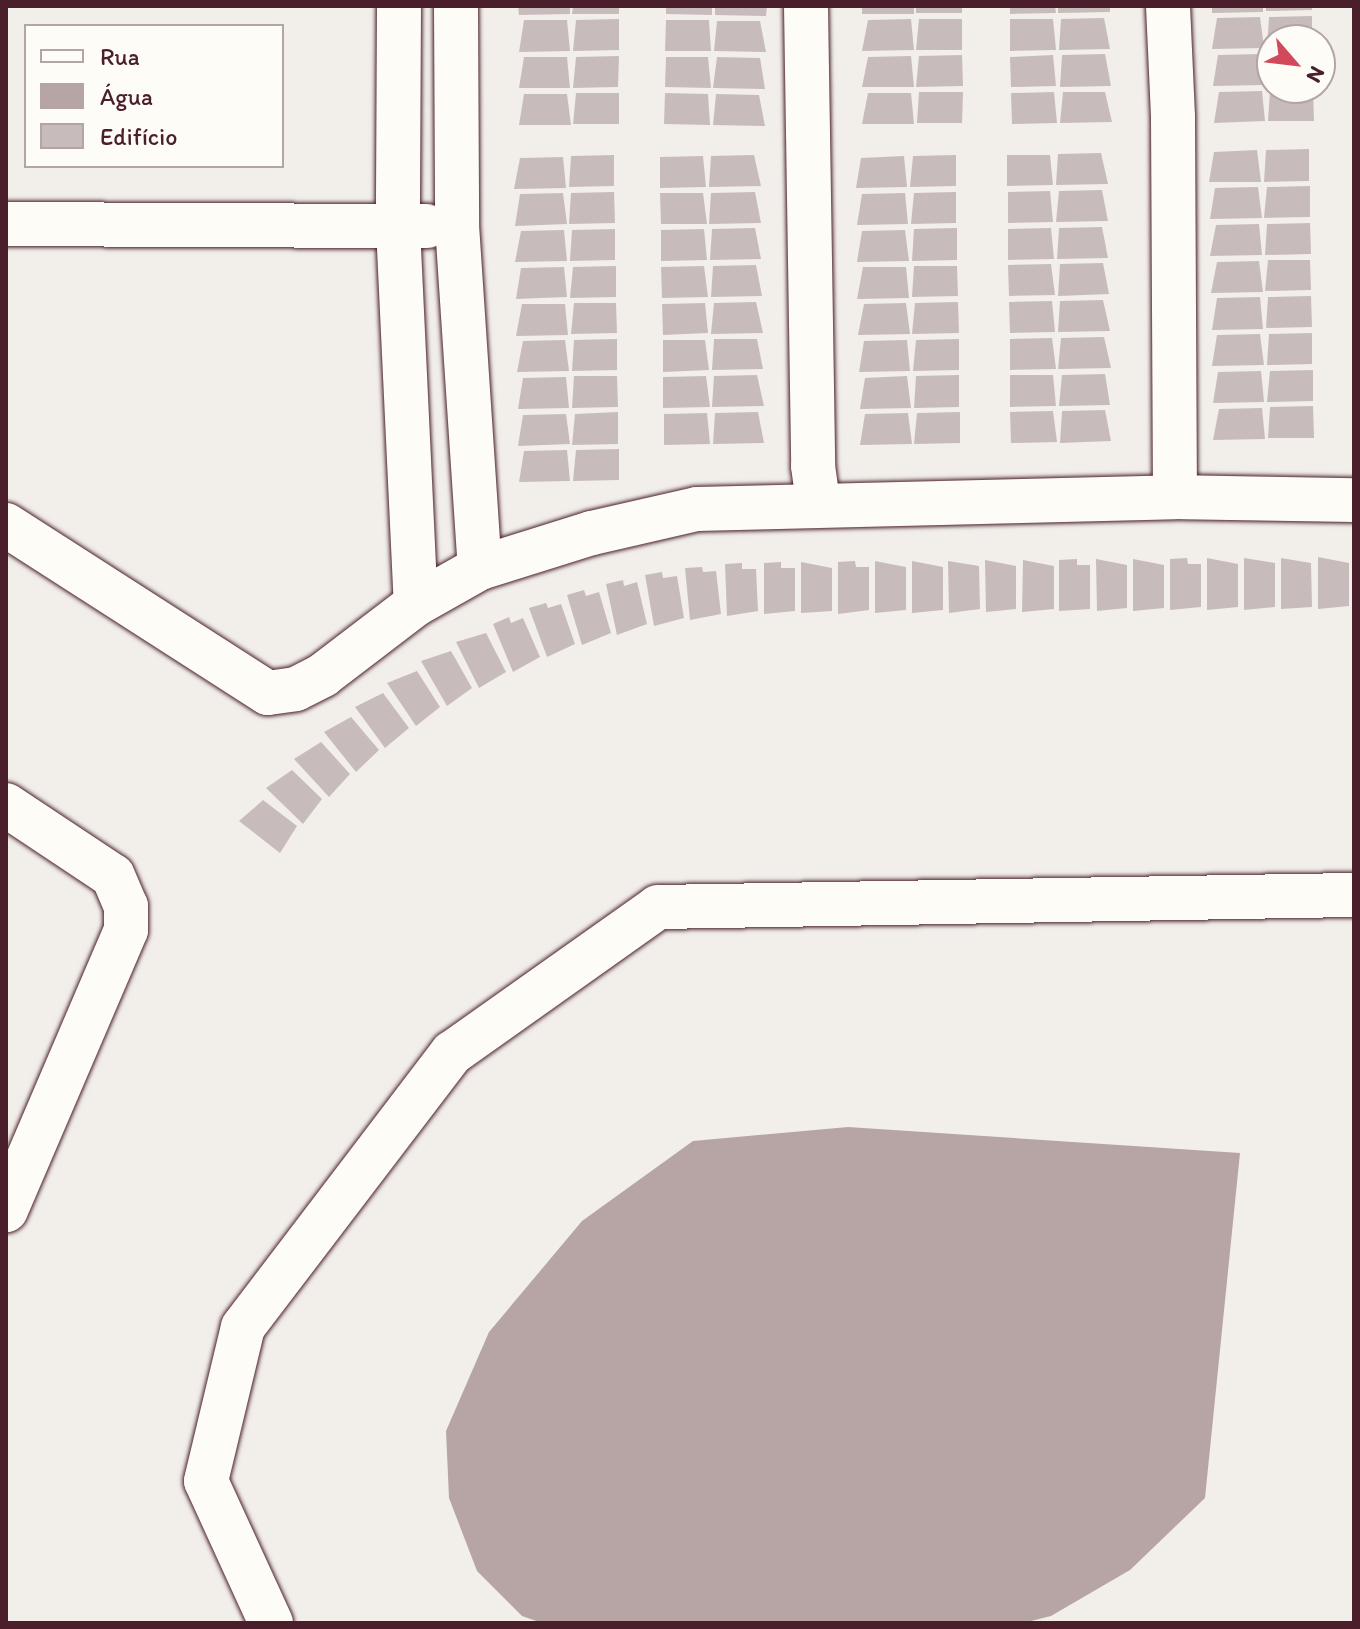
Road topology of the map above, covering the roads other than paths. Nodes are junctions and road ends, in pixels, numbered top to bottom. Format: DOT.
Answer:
graph roads {
  1 [pos="399,6"];
  2 [pos="456,6"];
  3 [pos="806,6"];
  4 [pos="1168,6"];
  5 [pos="6,224"];
  6 [pos="457,225"];
  7 [pos="398,227"];
  8 [pos="1175,497"];
  9 [pos="1354,500"];
  10 [pos="818,502"];
  11 [pos="6,525"];
  12 [pos="480,568"];
  13 [pos="416,604"];
  14 [pos="6,805"];
  15 [pos="1354,895"];
  16 [pos="6,1210"];
  17 [pos="271,1623"];
  1 -- 7 [label="street"];
  2 -- 6 [label="street"];
  3 -- 10 [label="street"];
  4 -- 8 [label="street"];
  5 -- 7 [label="street"];
  6 -- 7 [label="street"];
  6 -- 12 [label="street"];
  7 -- 13 [label="street"];
  8 -- 9 [label="street"];
  8 -- 10 [label="street"];
  10 -- 12 [label="street"];
  11 -- 13 [label="street"];
  12 -- 13 [label="street"];
  14 -- 16 [label="street"];
  15 -- 17 [label="street"];
}
